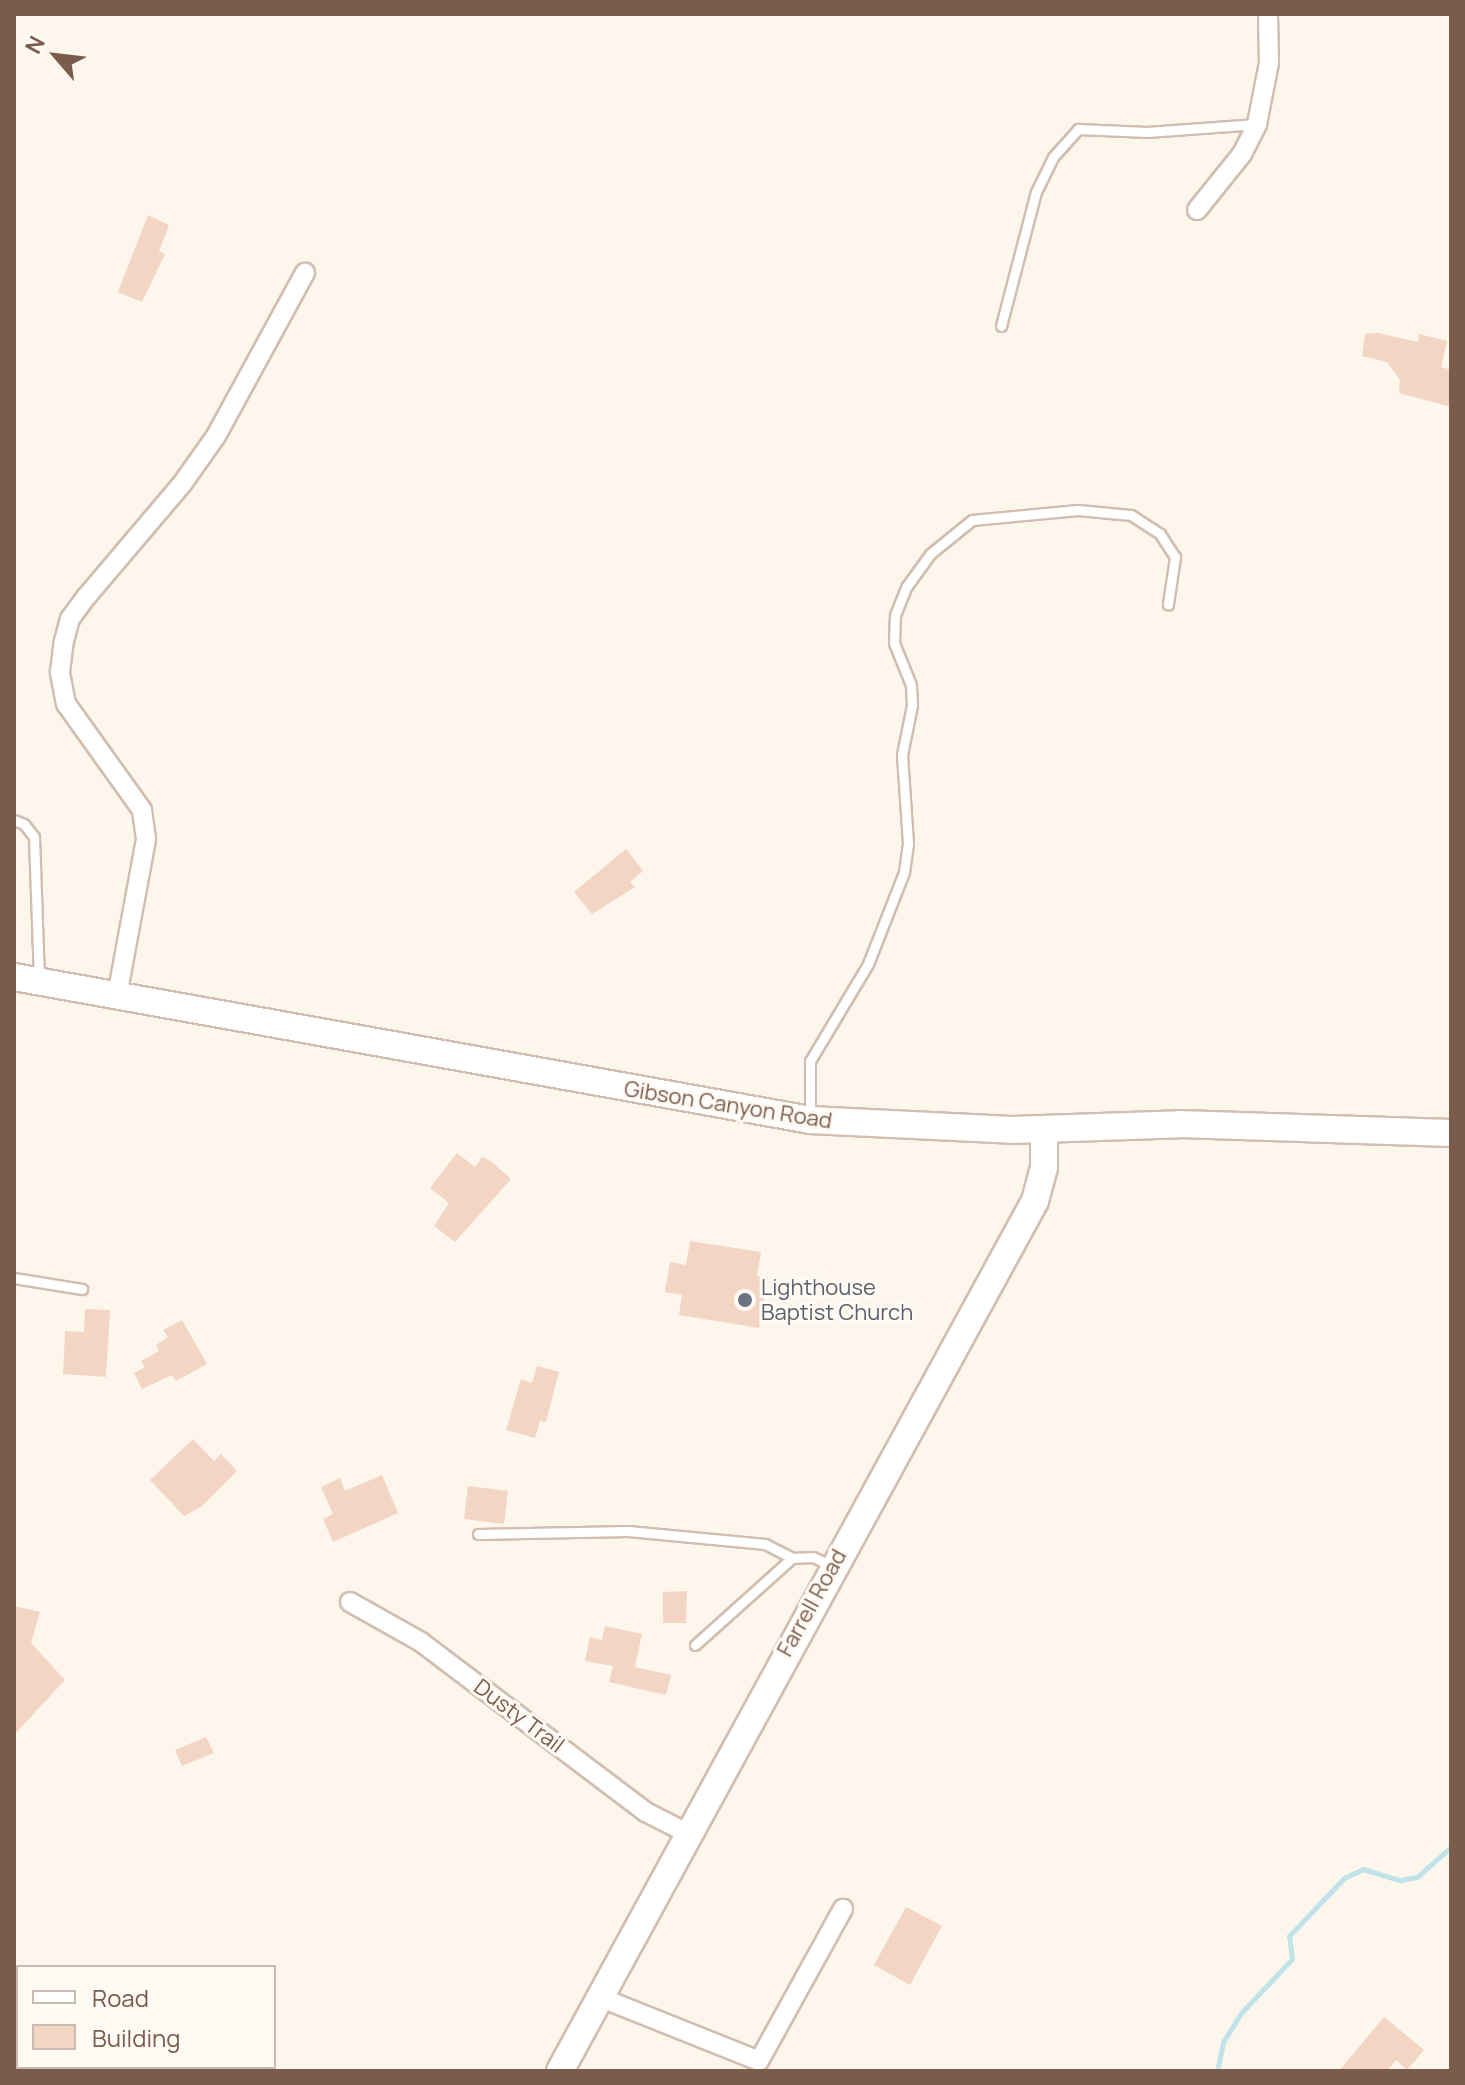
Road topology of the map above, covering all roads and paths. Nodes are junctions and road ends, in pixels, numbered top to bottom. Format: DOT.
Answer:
graph roads {
  1 [pos="1268,14"];
  2 [pos="1257,124"];
  3 [pos="1197,210"];
  4 [pos="305,273"];
  5 [pos="1001,326"];
  6 [pos="1168,604"];
  7 [pos="14,820"];
  8 [pos="26,980"];
  9 [pos="117,996"];
  10 [pos="810,1120"];
  11 [pos="1044,1130"];
  12 [pos="1451,1133"];
  13 [pos="14,1278"];
  14 [pos="82,1289"];
  15 [pos="478,1534"];
  16 [pos="792,1558"];
  17 [pos="832,1566"];
  18 [pos="350,1602"];
  19 [pos="695,1645"];
  20 [pos="687,1833"];
  21 [pos="843,1909"];
  22 [pos="599,1997"];
  23 [pos="560,2071"];
  1 -- 2 [label="street"];
  2 -- 3 [label="street"];
  2 -- 5 [label="lane"];
  4 -- 9 [label="street"];
  6 -- 10 [label="lane"];
  7 -- 8 [label="lane"];
  8 -- 9 [label="main road, Gibson Canyon Road"];
  9 -- 10 [label="main road, Gibson Canyon Road"];
  10 -- 11 [label="main road, Gibson Canyon Road"];
  11 -- 12 [label="main road, Gibson Canyon Road"];
  11 -- 17 [label="main road, Farrell Road"];
  13 -- 14 [label="lane"];
  15 -- 16 [label="lane"];
  16 -- 17 [label="lane"];
  16 -- 19 [label="lane"];
  17 -- 20 [label="main road, Farrell Road"];
  18 -- 20 [label="street, Dusty Trail"];
  20 -- 22 [label="main road, Farrell Road"];
  21 -- 22 [label="street"];
  22 -- 23 [label="main road, Farrell Road"];
}
